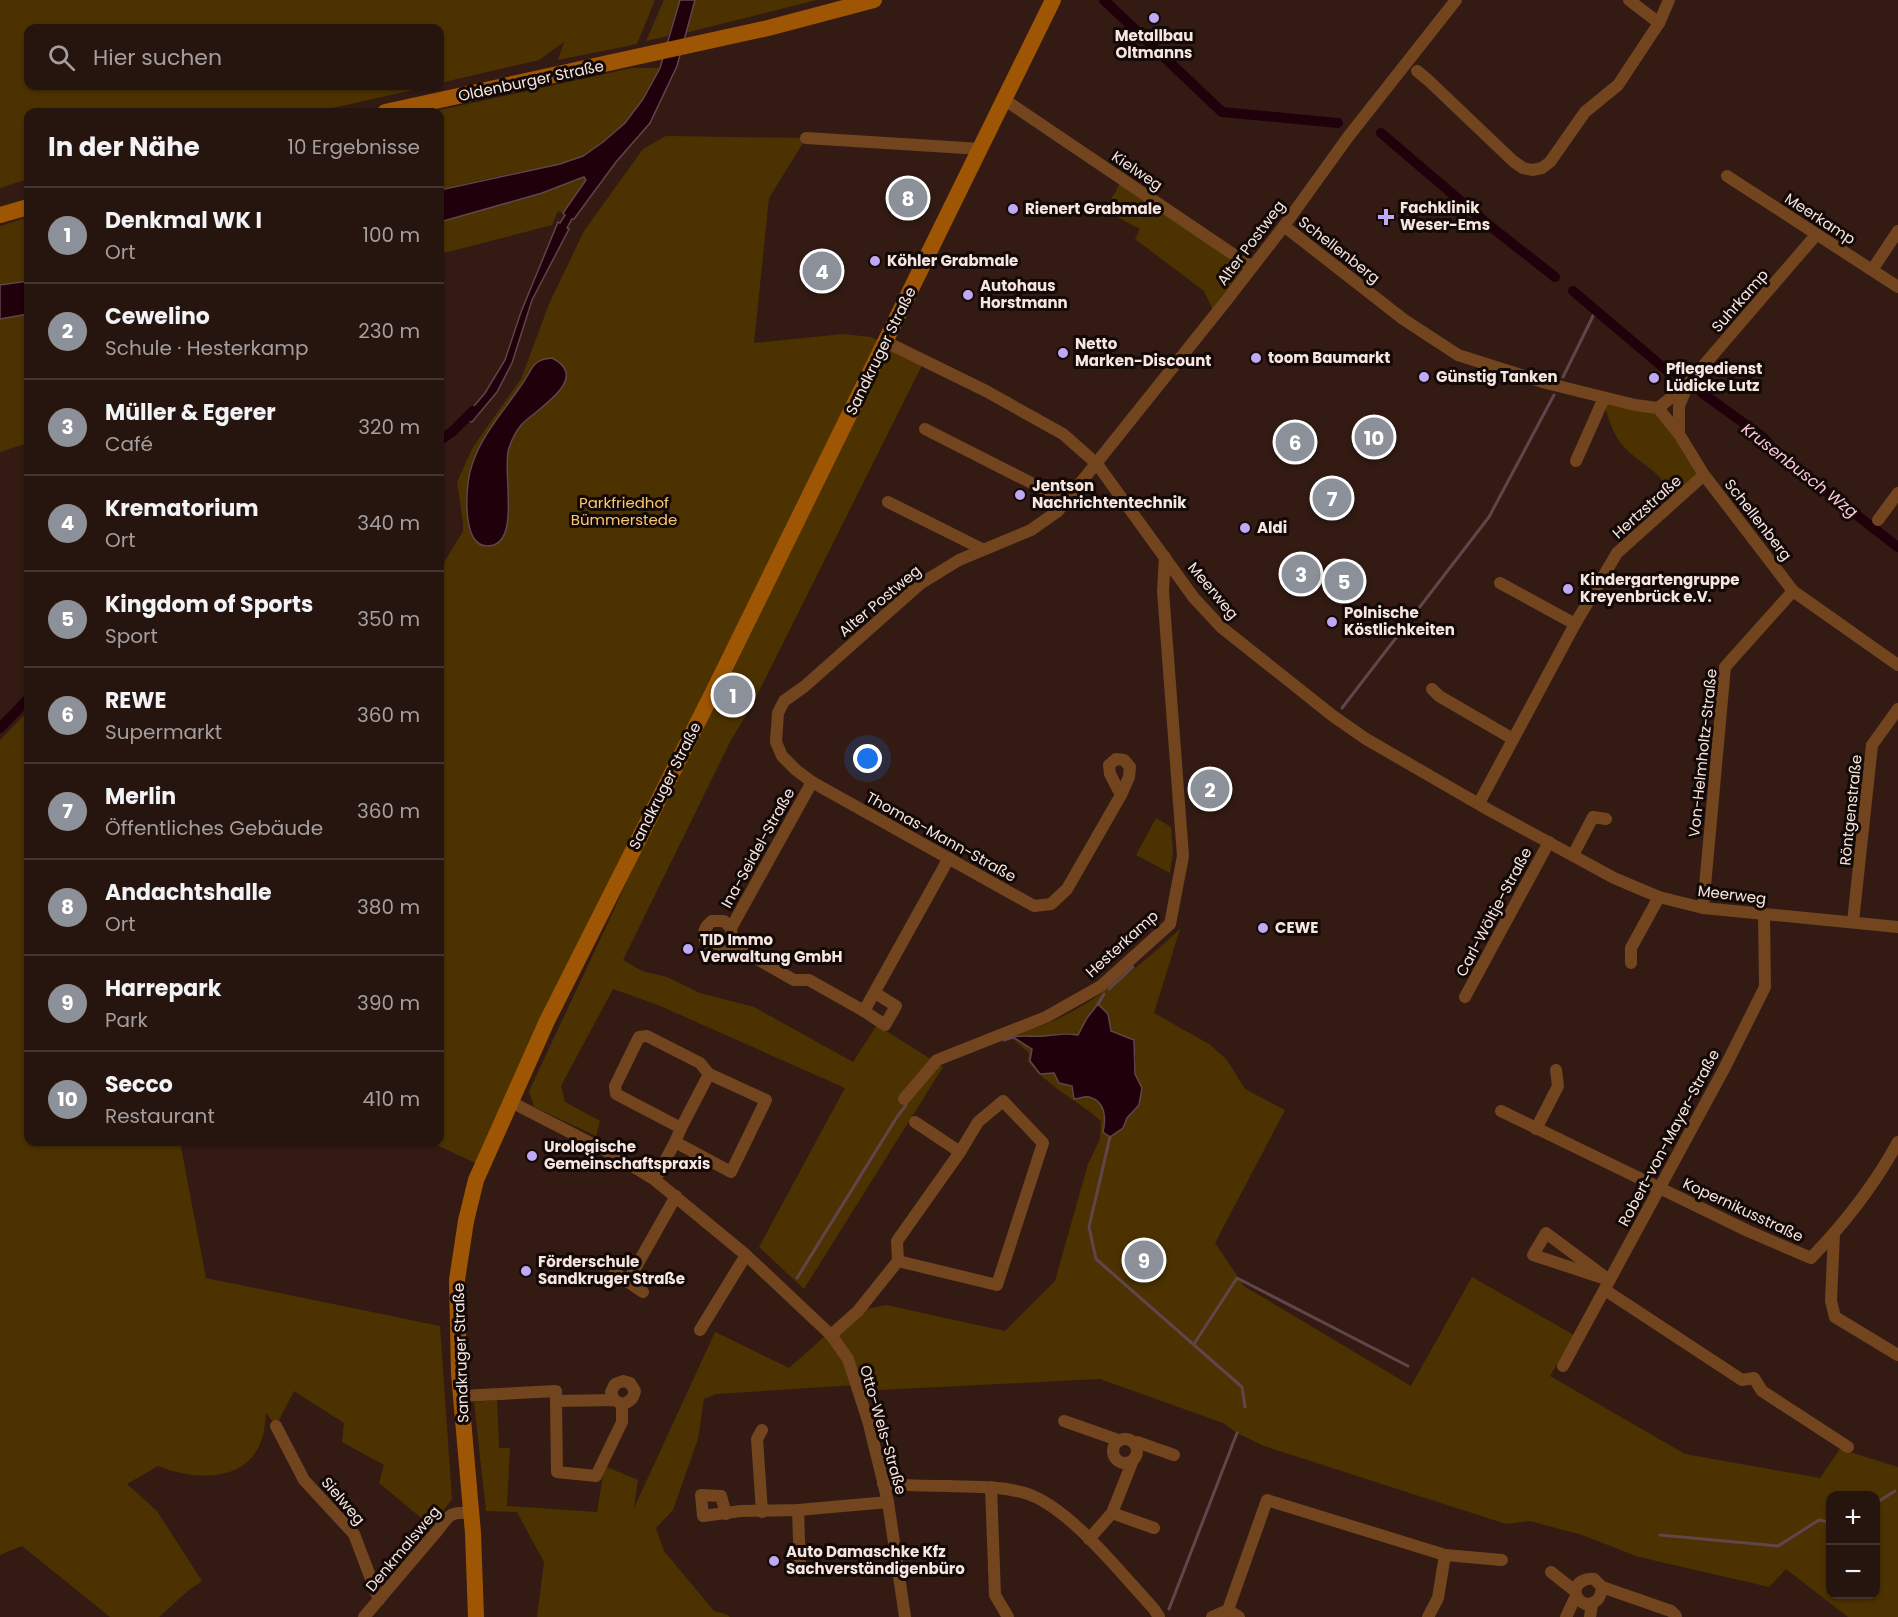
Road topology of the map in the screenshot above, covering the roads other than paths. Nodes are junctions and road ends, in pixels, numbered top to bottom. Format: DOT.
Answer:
graph roads {
  1 [pos="874,0"];
  2 [pos="1053,0"];
  3 [pos="1456,0"];
  4 [pos="1629,0"];
  5 [pos="1669,0"];
  6 [pos="1659,23"];
  7 [pos="1417,71"];
  8 [pos="1005,100"];
  9 [pos="403,108"];
  10 [pos="806,138"];
  11 [pos="981,149"];
  12 [pos="1727,176"];
  13 [pos="24,208"];
  14 [pos="0,215"];
  15 [pos="1284,226"];
  16 [pos="1898,231"];
  17 [pos="1816,235"];
  18 [pos="1252,267"];
  19 [pos="1872,270"];
  20 [pos="1898,287"];
  21 [pos="886,342"];
  22 [pos="1686,386"];
  23 [pos="1604,398"];
  24 [pos="1658,408"];
  25 [pos="925,429"];
  26 [pos="1679,434"];
  27 [pos="1576,462"];
  28 [pos="1097,464"];
  29 [pos="1704,475"];
  30 [pos="1898,493"];
  31 [pos="1067,501"];
  32 [pos="888,502"];
  33 [pos="1878,520"];
  34 [pos="982,549"];
  35 [pos="1165,557"];
  36 [pos="1500,583"];
  37 [pos="1793,591"];
  38 [pos="1575,624"];
  39 [pos="1898,665"];
  40 [pos="805,686"];
  41 [pos="1432,690"];
  42 [pos="1898,709"];
  43 [pos="1513,739"];
  44 [pos="812,782"];
  45 [pos="1121,795"];
  46 [pos="1479,803"];
  47 [pos="1606,819"];
  48 [pos="1549,842"];
  49 [pos="1573,855"];
  50 [pos="949,858"];
  51 [pos="1659,897"];
  52 [pos="1703,908"];
  53 [pos="1764,914"];
  54 [pos="1853,922"];
  55 [pos="1898,927"];
  56 [pos="731,928"];
  57 [pos="729,943"];
  58 [pos="1631,963"];
  59 [pos="875,993"];
  60 [pos="1465,997"];
  61 [pos="864,1011"];
  62 [pos="1556,1070"];
  63 [pos="710,1074"];
  64 [pos="904,1099"];
  65 [pos="511,1102"];
  66 [pos="1501,1111"];
  67 [pos="915,1122"];
  68 [pos="681,1128"];
  69 [pos="1536,1130"];
  70 [pos="675,1142"];
  71 [pos="1898,1142"];
  72 [pos="960,1152"];
  73 [pos="1893,1164"];
  74 [pos="655,1180"];
  75 [pos="1660,1187"];
  76 [pos="676,1196"];
  77 [pos="1834,1234"];
  78 [pos="746,1256"];
  79 [pos="1810,1258"];
  80 [pos="898,1261"];
  81 [pos="1832,1272"];
  82 [pos="615,1273"];
  83 [pos="628,1281"];
  84 [pos="1607,1285"];
  85 [pos="643,1292"];
  86 [pos="700,1330"];
  87 [pos="831,1335"];
  88 [pos="1898,1355"];
  89 [pos="1563,1366"];
  90 [pos="461,1396"];
  91 [pos="556,1401"];
  92 [pos="1064,1421"];
  93 [pos="276,1426"];
  94 [pos="762,1430"];
  95 [pos="1118,1440"];
  96 [pos="1135,1444"];
  97 [pos="1848,1447"];
  98 [pos="1174,1455"];
  99 [pos="1133,1460"];
  100 [pos="884,1484"];
  101 [pos="991,1487"];
  102 [pos="888,1502"];
  103 [pos="798,1510"];
  104 [pos="762,1512"];
  105 [pos="471,1513"];
  106 [pos="1113,1513"];
  107 [pos="726,1514"];
  108 [pos="1154,1528"];
  109 [pos="1089,1539"];
  110 [pos="1445,1555"];
  111 [pos="1502,1560"];
  112 [pos="800,1571"];
  113 [pos="1551,1572"];
  114 [pos="1602,1587"];
  115 [pos="1576,1593"];
  116 [pos="380,1600"];
  117 [pos="1592,1604"];
  118 [pos="1233,1613"];
  119 [pos="1006,1616"];
  120 [pos="1676,1616"];
  121 [pos="364,1617"];
  122 [pos="476,1617"];
  123 [pos="904,1617"];
  124 [pos="1160,1617"];
  125 [pos="1212,1617"];
  126 [pos="1428,1617"];
  127 [pos="1566,1617"];
  128 [pos="1590,1617"];
  1 -- 9 [label="street, Oldenburger Straße"];
  2 -- 8 [label="street, Sandkruger Straße"];
  3 -- 15 [label="street, Alter Postweg"];
  4 -- 6 [label="street"];
  5 -- 6 [label="street"];
  6 -- 7 [label="street"];
  8 -- 11 [label="street, Sandkruger Straße"];
  8 -- 18 [label="street, Kielweg"];
  10 -- 11 [label="street"];
  11 -- 21 [label="street, Sandkruger Straße"];
  12 -- 17 [label="street, Meerkamp"];
  13 -- 14 [label="street"];
  15 -- 18 [label="street, Alter Postweg"];
  15 -- 23 [label="street, Schellenberg"];
  16 -- 19 [label="street"];
  17 -- 19 [label="street, Meerkamp"];
  17 -- 22 [label="street, Suhrkamp"];
  18 -- 28 [label="street, Alter Postweg"];
  19 -- 20 [label="street, Meerkamp"];
  21 -- 28 [label="street, Meerweg"];
  21 -- 65 [label="street, Sandkruger Straße"];
  22 -- 24 [label="street, Suhrkamp"];
  22 -- 26 [label="street, Suhrkamp"];
  23 -- 24 [label="street, Schellenberg"];
  23 -- 27 [label="street"];
  24 -- 26 [label="street, Schellenberg"];
  25 -- 31 [label="street"];
  26 -- 29 [label="street, Schellenberg"];
  28 -- 31 [label="street, Alter Postweg"];
  28 -- 35 [label="street, Meerweg"];
  29 -- 37 [label="street, Schellenberg"];
  29 -- 38 [label="street, Hertzstraße"];
  30 -- 33 [label="street"];
  31 -- 34 [label="street, Alter Postweg"];
  32 -- 34 [label="street"];
  34 -- 40 [label="street, Alter Postweg"];
  35 -- 46 [label="street, Meerweg"];
  35 -- 64 [label="street, Hesterkamp"];
  36 -- 38 [label="street"];
  37 -- 39 [label="street, Schellenberg"];
  37 -- 52 [label="street, Von-Helmholtz-Straße"];
  38 -- 43 [label="street, Hertzstraße"];
  40 -- 44 [label="street, Thomas-Mann-Straße"];
  41 -- 43 [label="street"];
  42 -- 54 [label="street, Röntgenstraße"];
  43 -- 46 [label="street, Hertzstraße"];
  44 -- 50 [label="street, Thomas-Mann-Straße"];
  44 -- 56 [label="street, Ina-Seidel-Straße"];
  45 -- 50 [label="street, Thomas-Mann-Straße"];
  46 -- 48 [label="street, Meerweg"];
  47 -- 49 [label="street"];
  48 -- 49 [label="street, Meerweg"];
  48 -- 60 [label="street, Carl-Wöltje-Straße"];
  49 -- 51 [label="street, Meerweg"];
  50 -- 59 [label="street"];
  51 -- 52 [label="street, Meerweg"];
  51 -- 58 [label="street"];
  52 -- 53 [label="street, Meerweg"];
  53 -- 54 [label="street, Meerweg"];
  53 -- 75 [label="street, Robert-von-Mayer-Straße"];
  54 -- 55 [label="street, Meerweg"];
  56 -- 57 [label="street, Ina-Seidel-Straße"];
  56 -- 57 [label="street, Ina-Seidel-Straße"];
  57 -- 61 [label="street, Ina-Seidel-Straße"];
  59 -- 61 [label="street"];
  59 -- 61 [label="street, Ina-Seidel-Straße"];
  62 -- 69 [label="street"];
  63 -- 68 [label="street"];
  63 -- 68 [label="street"];
  63 -- 70 [label="street"];
  65 -- 74 [label="street, Otto-Wels-Straße"];
  65 -- 90 [label="street, Sandkruger Straße"];
  66 -- 69 [label="street, Kopernikusstraße"];
  67 -- 72 [label="street"];
  68 -- 70 [label="street"];
  69 -- 75 [label="street, Kopernikusstraße"];
  70 -- 74 [label="street"];
  71 -- 73 [label="street, Kopernikusstraße"];
  72 -- 80 [label="street"];
  72 -- 80 [label="street"];
  73 -- 77 [label="street, Kopernikusstraße"];
  74 -- 76 [label="street, Otto-Wels-Straße"];
  75 -- 79 [label="street, Kopernikusstraße"];
  75 -- 84 [label="street, Robert-von-Mayer-Straße"];
  76 -- 78 [label="street, Otto-Wels-Straße"];
  76 -- 83 [label="street"];
  77 -- 79 [label="street, Kopernikusstraße"];
  77 -- 81 [label="street"];
  78 -- 86 [label="street"];
  78 -- 87 [label="street, Otto-Wels-Straße"];
  79 -- 81 [label="street, Kopernikusstraße"];
  80 -- 87 [label="street"];
  81 -- 88 [label="street"];
  82 -- 83 [label="street"];
  83 -- 85 [label="street"];
  84 -- 84 [label="street"];
  84 -- 89 [label="street, Robert-von-Mayer-Straße"];
  84 -- 97 [label="street"];
  87 -- 100 [label="street, Otto-Wels-Straße"];
  90 -- 91 [label="street"];
  90 -- 105 [label="street, Sandkruger Straße"];
  91 -- 91 [label="street"];
  92 -- 95 [label="street"];
  93 -- 116 [label="street, Sielweg"];
  94 -- 104 [label="street"];
  95 -- 96 [label="street"];
  95 -- 99 [label="street"];
  96 -- 98 [label="street"];
  96 -- 99 [label="street"];
  99 -- 106 [label="street"];
  100 -- 101 [label="street"];
  100 -- 102 [label="street, Otto-Wels-Straße"];
  101 -- 109 [label="street"];
  101 -- 119 [label="street"];
  102 -- 103 [label="street"];
  102 -- 123 [label="street, Otto-Wels-Straße"];
  103 -- 104 [label="street"];
  103 -- 112 [label="street"];
  104 -- 107 [label="street"];
  105 -- 116 [label="street, Denkmalsweg"];
  105 -- 122 [label="street, Sandkruger Straße"];
  106 -- 108 [label="street"];
  106 -- 109 [label="street"];
  109 -- 124 [label="street"];
  110 -- 111 [label="street"];
  110 -- 118 [label="street"];
  110 -- 126 [label="street"];
  113 -- 115 [label="street"];
  114 -- 115 [label="street"];
  114 -- 117 [label="street"];
  114 -- 120 [label="street"];
  115 -- 117 [label="street"];
  115 -- 127 [label="street"];
  116 -- 121 [label="street, Denkmalsweg"];
  117 -- 128 [label="street"];
  118 -- 125 [label="street"];
}
